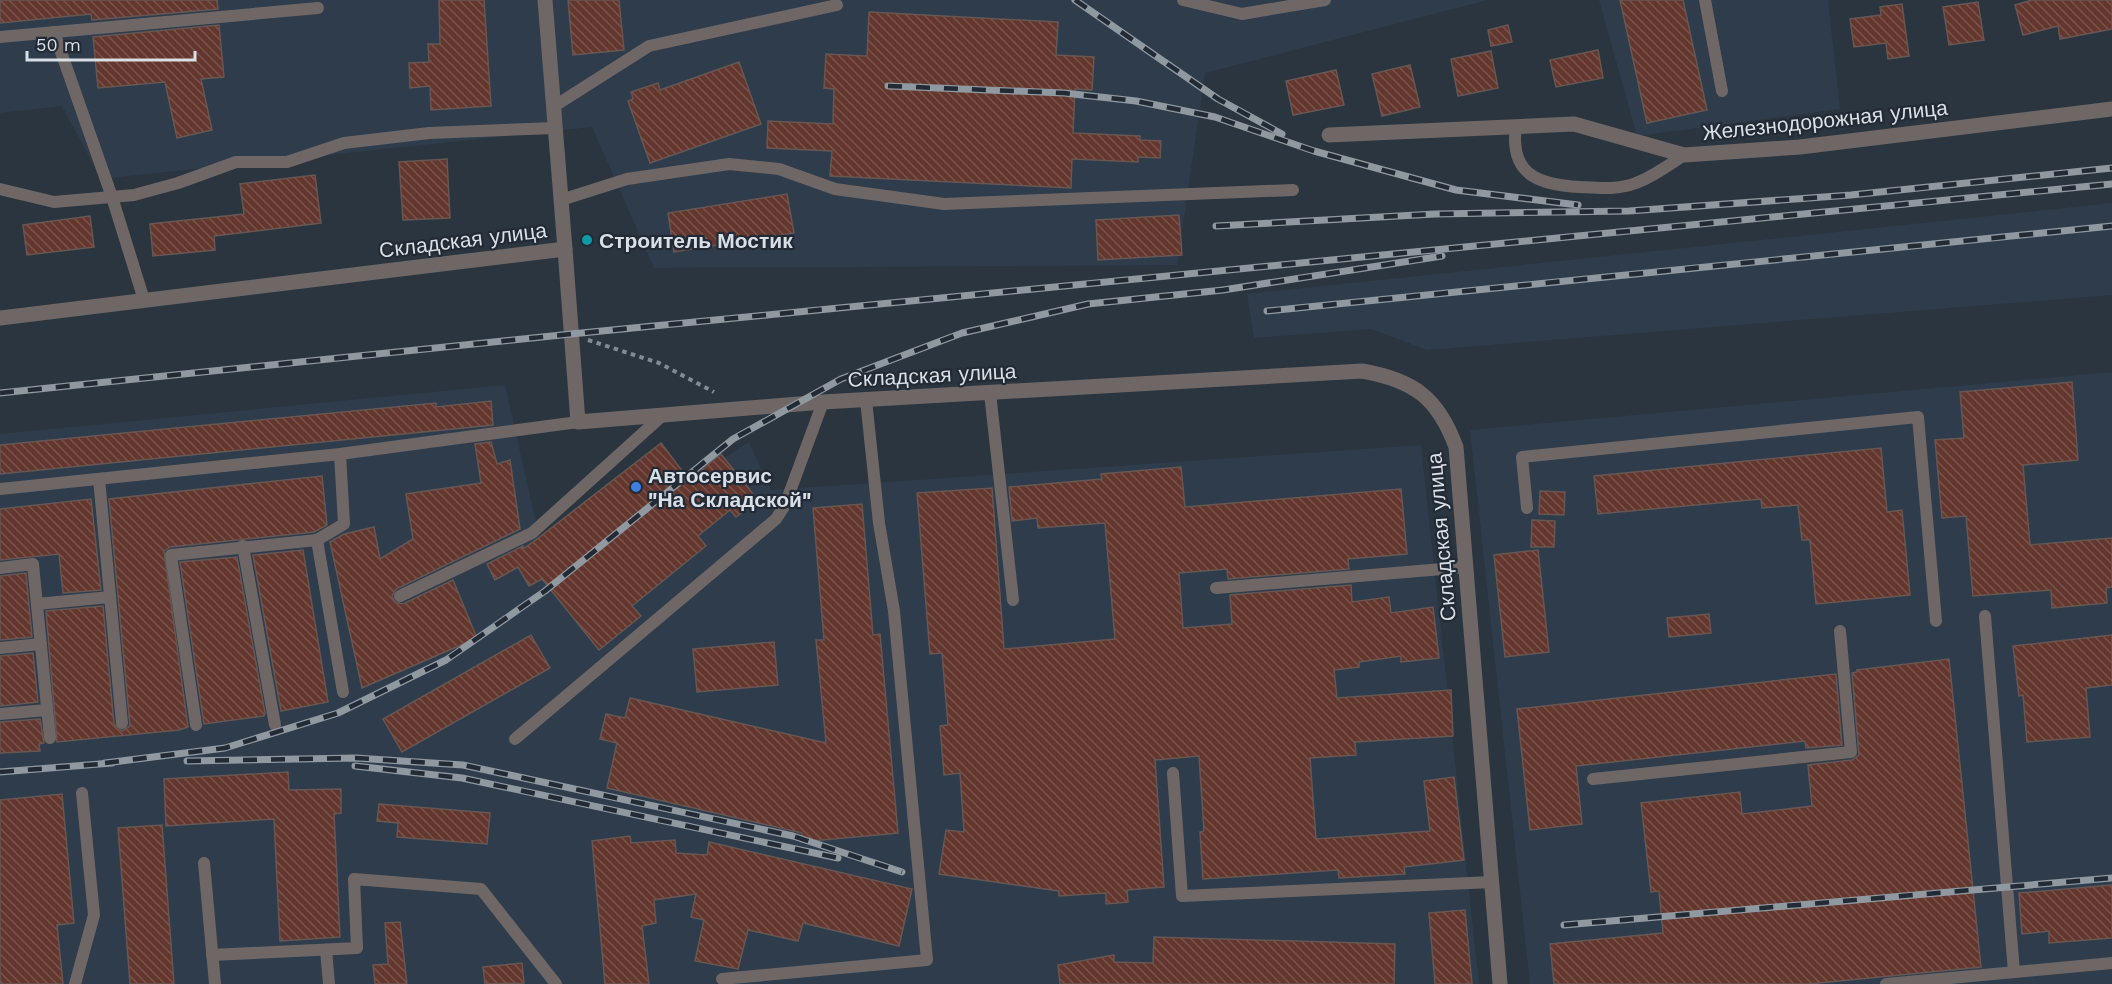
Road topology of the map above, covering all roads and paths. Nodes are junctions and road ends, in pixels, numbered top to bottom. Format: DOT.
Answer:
graph roads {
  1 [pos="545,0"];
  2 [pos="1183,0"];
  3 [pos="1325,0"];
  4 [pos="1705,0"];
  5 [pos="837,5"];
  6 [pos="318,8"];
  7 [pos="54,32"];
  8 [pos="0,38"];
  9 [pos="1722,91"];
  10 [pos="553,107"];
  11 [pos="2112,109"];
  12 [pos="1516,126"];
  13 [pos="555,128"];
  14 [pos="1329,135"];
  15 [pos="1684,155"];
  16 [pos="0,189"];
  17 [pos="1293,190"];
  18 [pos="112,197"];
  19 [pos="561,200"];
  20 [pos="565,249"];
  21 [pos="144,300"];
  22 [pos="0,318"];
  23 [pos="571,334"];
  24 [pos="990,393"];
  25 [pos="717,394"];
  26 [pos="866,400"];
  27 [pos="823,402"];
  28 [pos="663,416"];
  29 [pos="578,422"];
  30 [pos="340,454"];
  31 [pos="99,478"];
  32 [pos="0,489"];
  33 [pos="1527,508"];
  34 [pos="316,540"];
  35 [pos="243,546"];
  36 [pos="1466,567"];
  37 [pos="0,568"];
  38 [pos="1216,588"];
  39 [pos="400,596"];
  40 [pos="110,597"];
  41 [pos="1012,600"];
  42 [pos="37,604"];
  43 [pos="1985,616"];
  44 [pos="1936,621"];
  45 [pos="1840,631"];
  46 [pos="41,645"];
  47 [pos="0,648"];
  48 [pos="343,692"];
  49 [pos="47,710"];
  50 [pos="0,714"];
  51 [pos="122,723"];
  52 [pos="196,725"];
  53 [pos="275,725"];
  54 [pos="50,738"];
  55 [pos="515,739"];
  56 [pos="1173,774"];
  57 [pos="1593,779"];
  58 [pos="82,794"];
  59 [pos="204,863"];
  60 [pos="1492,882"];
  61 [pos="326,950"];
  62 [pos="212,955"];
  63 [pos="2112,963"];
  64 [pos="2014,972"];
  65 [pos="722,979"];
  66 [pos="75,984"];
  67 [pos="215,984"];
  68 [pos="329,984"];
  69 [pos="556,984"];
  70 [pos="1500,984"];
  71 [pos="1886,984"];
  1 -- 10 [label="street"];
  2 -- 3 [label="lane"];
  4 -- 9 [label="lane"];
  5 -- 10 [label="lane"];
  6 -- 7 [label="lane"];
  7 -- 8 [label="lane"];
  7 -- 18 [label="lane"];
  10 -- 13 [label="street"];
  11 -- 15 [label="street, Железнодорожная улица"];
  12 -- 14 [label="street, Железнодорожная улица"];
  12 -- 15 [label="street, Железнодорожная улица"];
  12 -- 15 [label="lane"];
  13 -- 18 [label="lane"];
  13 -- 19 [label="street"];
  16 -- 18 [label="lane"];
  17 -- 19 [label="lane"];
  18 -- 21 [label="lane"];
  19 -- 20 [label="street"];
  20 -- 21 [label="street, Складская улица"];
  20 -- 23 [label="street, Складская улица"];
  21 -- 22 [label="street, Складская улица"];
  23 -- 25 [label="path"];
  23 -- 29 [label="street, Складская улица"];
  24 -- 26 [label="street, Складская улица"];
  24 -- 36 [label="street, Складская улица"];
  24 -- 41 [label="lane"];
  26 -- 27 [label="street, Складская улица"];
  26 -- 65 [label="lane"];
  27 -- 28 [label="street, Складская улица"];
  27 -- 55 [label="lane"];
  28 -- 29 [label="street, Складская улица"];
  28 -- 39 [label="lane"];
  29 -- 30 [label="lane"];
  30 -- 31 [label="lane"];
  30 -- 34 [label="lane"];
  31 -- 32 [label="lane"];
  31 -- 40 [label="lane"];
  33 -- 44 [label="lane"];
  34 -- 35 [label="lane"];
  34 -- 48 [label="lane"];
  35 -- 52 [label="lane"];
  35 -- 53 [label="lane"];
  36 -- 38 [label="lane"];
  36 -- 60 [label="street, Складская улица"];
  37 -- 42 [label="lane"];
  40 -- 42 [label="lane"];
  40 -- 51 [label="lane"];
  42 -- 46 [label="lane"];
  43 -- 64 [label="lane"];
  45 -- 57 [label="lane"];
  46 -- 47 [label="lane"];
  46 -- 49 [label="lane"];
  49 -- 50 [label="lane"];
  49 -- 54 [label="lane"];
  56 -- 60 [label="lane"];
  58 -- 66 [label="lane"];
  59 -- 62 [label="lane"];
  60 -- 70 [label="street, Складская улица"];
  61 -- 62 [label="lane"];
  61 -- 68 [label="lane"];
  61 -- 69 [label="lane"];
  62 -- 67 [label="lane"];
  63 -- 64 [label="lane"];
  64 -- 71 [label="lane"];
}
